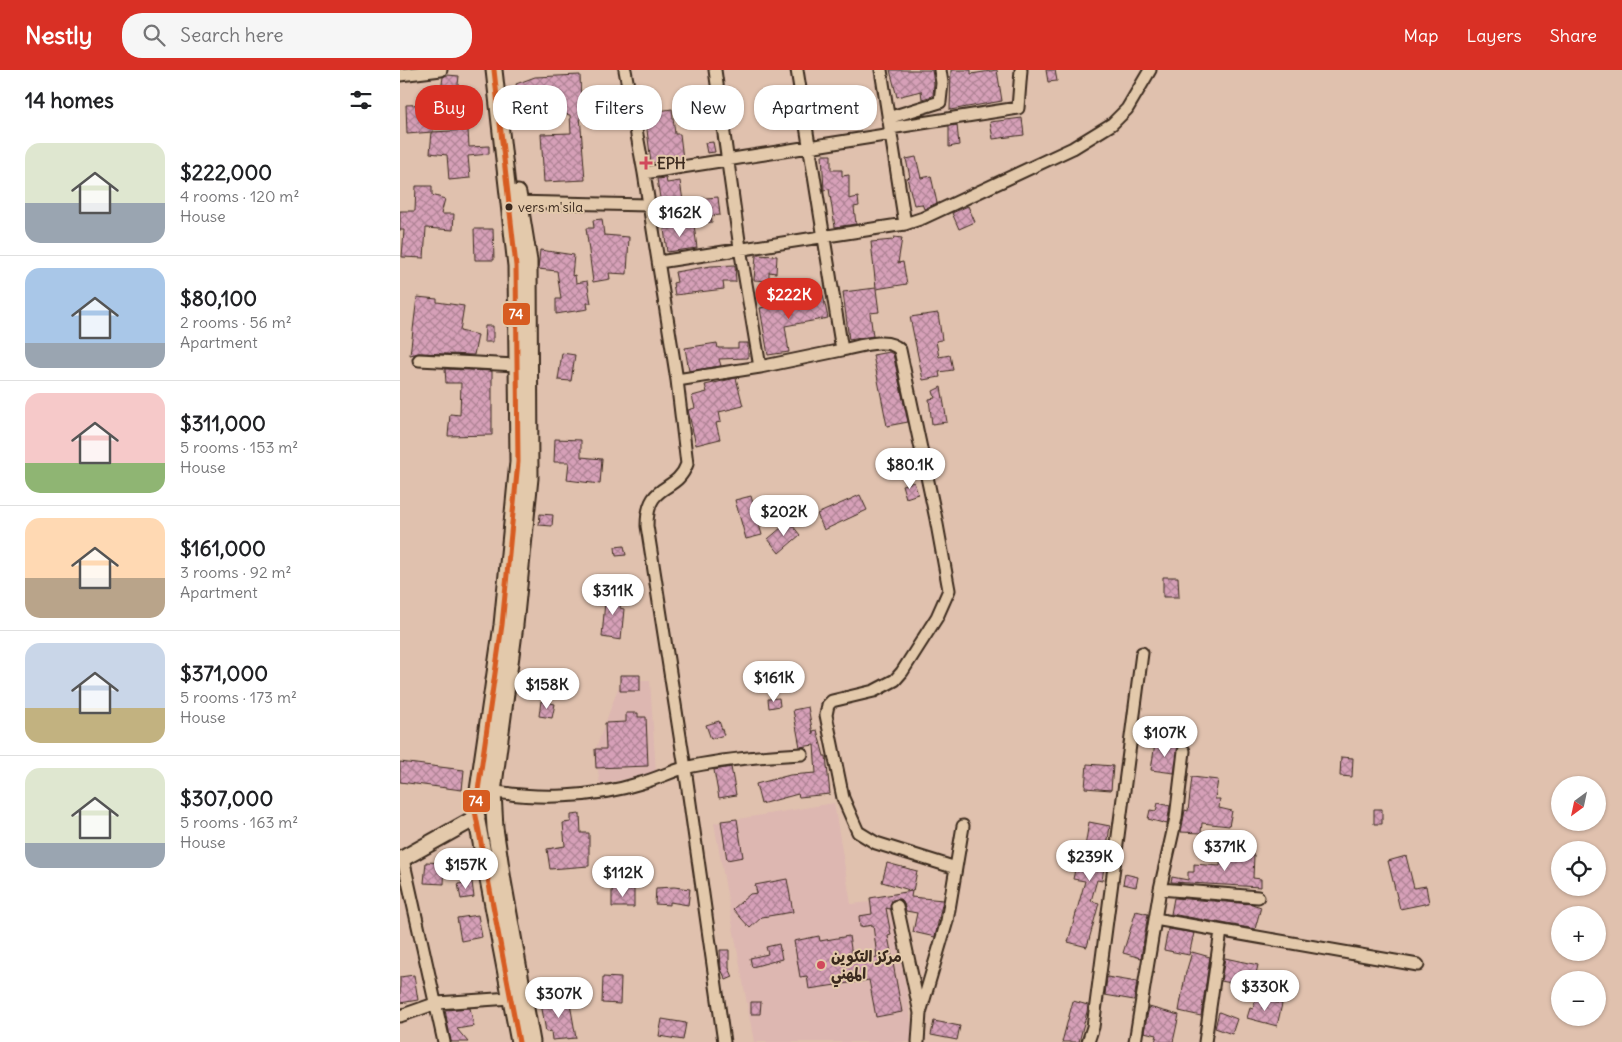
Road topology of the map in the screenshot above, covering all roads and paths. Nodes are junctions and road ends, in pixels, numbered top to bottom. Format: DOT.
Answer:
graph roads {
  1 [pos="441,70"];
  2 [pos="494,70"];
  3 [pos="504,70"];
  4 [pos="624,70"];
  5 [pos="715,70"];
  6 [pos="797,70"];
  7 [pos="881,70"];
  8 [pos="940,70"];
  9 [pos="1021,70"];
  10 [pos="1150,70"];
  11 [pos="400,75"];
  12 [pos="890,127"];
  13 [pos="810,147"];
  14 [pos="728,159"];
  15 [pos="644,173"];
  16 [pos="514,203"];
  17 [pos="648,205"];
  18 [pos="905,224"];
  19 [pos="825,235"];
  20 [pos="740,248"];
  21 [pos="659,262"];
  22 [pos="842,350"];
  23 [pos="419,360"];
  24 [pos="517,364"];
  25 [pos="760,366"];
  26 [pos="677,380"];
  27 [pos="1142,653"];
  28 [pos="1184,752"];
  29 [pos="802,754"];
  30 [pos="685,768"];
  31 [pos="486,790"];
  32 [pos="496,808"];
  33 [pos="476,814"];
  34 [pos="963,826"];
  35 [pos="402,859"];
  36 [pos="956,868"];
  37 [pos="1160,889"];
  38 [pos="1258,897"];
  39 [pos="897,906"];
  40 [pos="1155,919"];
  41 [pos="1221,931"];
  42 [pos="1418,966"];
  43 [pos="511,998"];
  44 [pos="437,1003"];
  45 [pos="920,1013"];
  46 [pos="400,1016"];
  47 [pos="444,1042"];
  48 [pos="519,1042"];
  49 [pos="532,1042"];
  50 [pos="724,1042"];
  51 [pos="918,1042"];
  52 [pos="1088,1042"];
  53 [pos="1135,1042"];
  54 [pos="1205,1042"];
  1 -- 11 [label="street"];
  2 -- 16 [label="main road"];
  3 -- 16 [label="main road"];
  4 -- 15 [label="street"];
  5 -- 14 [label="street"];
  6 -- 13 [label="street"];
  7 -- 12 [label="street"];
  8 -- 12 [label="street"];
  9 -- 12 [label="street"];
  10 -- 18 [label="street"];
  12 -- 13 [label="street"];
  12 -- 18 [label="street"];
  13 -- 14 [label="street"];
  13 -- 19 [label="street"];
  14 -- 15 [label="street"];
  14 -- 20 [label="street"];
  15 -- 17 [label="street"];
  16 -- 17 [label="street"];
  16 -- 24 [label="main road"];
  16 -- 31 [label="main road"];
  17 -- 21 [label="street"];
  18 -- 19 [label="street"];
  19 -- 20 [label="street"];
  19 -- 22 [label="street"];
  20 -- 21 [label="street"];
  20 -- 25 [label="street"];
  21 -- 26 [label="street"];
  22 -- 25 [label="street"];
  22 -- 36 [label="street"];
  23 -- 24 [label="street"];
  24 -- 31 [label="main road"];
  25 -- 26 [label="street"];
  26 -- 30 [label="street"];
  27 -- 52 [label="street"];
  28 -- 37 [label="street"];
  29 -- 30 [label="street"];
  30 -- 31 [label="street"];
  30 -- 50 [label="street"];
  31 -- 32 [label="main road"];
  31 -- 33 [label="main road"];
  32 -- 33 [label="main road"];
  32 -- 49 [label="main road"];
  33 -- 35 [label="main road"];
  33 -- 43 [label="main road"];
  34 -- 36 [label="street"];
  35 -- 44 [label="street"];
  36 -- 45 [label="street"];
  37 -- 38 [label="street"];
  37 -- 40 [label="street"];
  39 -- 45 [label="street"];
  40 -- 41 [label="street"];
  40 -- 53 [label="street"];
  41 -- 42 [label="street"];
  41 -- 54 [label="street"];
  43 -- 44 [label="street"];
  43 -- 48 [label="main road"];
  44 -- 46 [label="street"];
  44 -- 47 [label="street"];
  45 -- 51 [label="street"];
}
